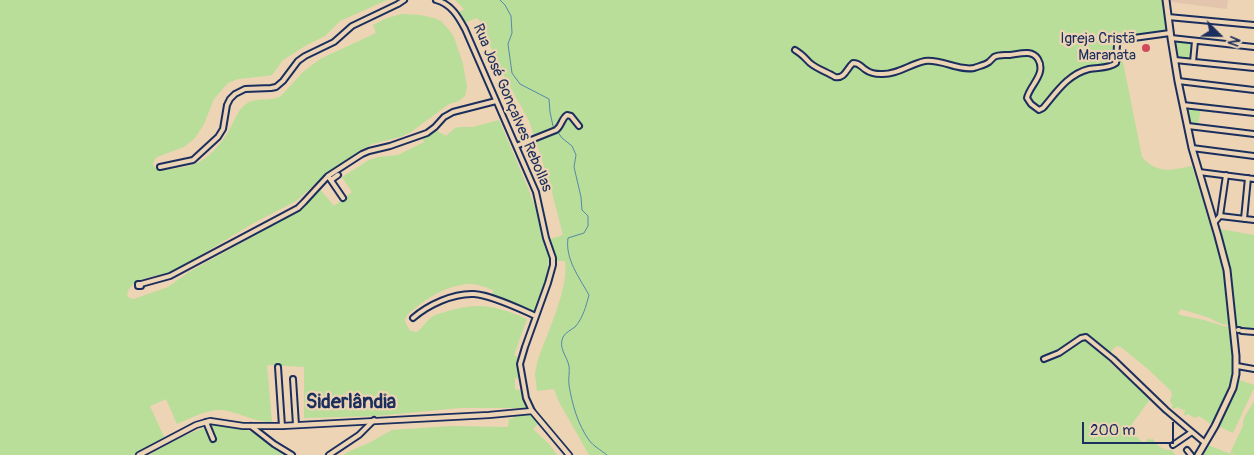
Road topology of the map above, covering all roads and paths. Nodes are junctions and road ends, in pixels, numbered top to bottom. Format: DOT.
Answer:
graph roads {
  1 [pos="404,0"];
  2 [pos="436,0"];
  3 [pos="1166,0"];
  4 [pos="1168,17"];
  5 [pos="1254,26"];
  6 [pos="1170,35"];
  7 [pos="1195,41"];
  8 [pos="1254,47"];
  9 [pos="795,50"];
  10 [pos="1174,60"];
  11 [pos="1193,62"];
  12 [pos="1254,68"];
  13 [pos="1178,81"];
  14 [pos="1254,90"];
  15 [pos="496,101"];
  16 [pos="1183,105"];
  17 [pos="1254,113"];
  18 [pos="579,126"];
  19 [pos="1188,126"];
  20 [pos="1254,134"];
  21 [pos="516,146"];
  22 [pos="1192,148"];
  23 [pos="1254,156"];
  24 [pos="160,167"];
  25 [pos="1199,172"];
  26 [pos="338,175"];
  27 [pos="1226,175"];
  28 [pos="330,178"];
  29 [pos="1248,178"];
  30 [pos="1254,179"];
  31 [pos="343,198"];
  32 [pos="1211,213"];
  33 [pos="1219,216"];
  34 [pos="1244,219"];
  35 [pos="1254,220"];
  36 [pos="1214,223"];
  37 [pos="141,284"];
  38 [pos="536,316"];
  39 [pos="413,318"];
  40 [pos="1238,331"];
  41 [pos="1254,332"];
  42 [pos="1044,359"];
  43 [pos="1237,366"];
  44 [pos="278,367"];
  45 [pos="1254,369"];
  46 [pos="293,379"];
  47 [pos="532,411"];
  48 [pos="374,420"];
  49 [pos="206,422"];
  50 [pos="296,425"];
  51 [pos="251,426"];
  52 [pos="282,426"];
  53 [pos="1192,432"];
  54 [pos="213,439"];
  55 [pos="1205,443"];
  56 [pos="1173,445"];
  57 [pos="1187,450"];
  58 [pos="139,455"];
  59 [pos="292,455"];
  60 [pos="329,455"];
  61 [pos="569,455"];
  62 [pos="1191,455"];
  63 [pos="1198,455"];
  1 -- 24 [label="street"];
  2 -- 15 [label="street, Rua José Gonçalves Rebollas"];
  3 -- 4 [label="main road"];
  4 -- 5 [label="street"];
  4 -- 6 [label="main road"];
  6 -- 7 [label="street"];
  6 -- 9 [label="street"];
  6 -- 10 [label="main road"];
  7 -- 8 [label="street"];
  7 -- 11 [label="street"];
  10 -- 11 [label="street"];
  10 -- 13 [label="main road"];
  11 -- 12 [label="street"];
  13 -- 14 [label="street"];
  13 -- 16 [label="main road"];
  15 -- 21 [label="street, Rua José Gonçalves Rebollas"];
  15 -- 28 [label="street"];
  16 -- 17 [label="street"];
  16 -- 19 [label="main road"];
  18 -- 21 [label="street"];
  19 -- 20 [label="street"];
  19 -- 22 [label="main road"];
  21 -- 38 [label="street, Rua José Gonçalves Rebollas"];
  22 -- 23 [label="street"];
  22 -- 25 [label="main road"];
  25 -- 27 [label="street"];
  25 -- 32 [label="main road"];
  26 -- 28 [label="street"];
  27 -- 29 [label="street"];
  27 -- 33 [label="street"];
  28 -- 31 [label="street"];
  28 -- 37 [label="street"];
  29 -- 30 [label="street"];
  29 -- 34 [label="street"];
  32 -- 33 [label="street"];
  32 -- 36 [label="main road"];
  33 -- 34 [label="street"];
  33 -- 36 [label="street"];
  34 -- 35 [label="street"];
  36 -- 40 [label="main road"];
  38 -- 39 [label="street"];
  38 -- 47 [label="street, Rua José Gonçalves Rebollas"];
  40 -- 41 [label="street"];
  40 -- 43 [label="main road"];
  42 -- 53 [label="street"];
  43 -- 45 [label="street"];
  43 -- 55 [label="main road"];
  44 -- 52 [label="street"];
  46 -- 50 [label="street"];
  47 -- 48 [label="street"];
  47 -- 61 [label="street, Rua José Gonçalves Rebollas"];
  48 -- 50 [label="street"];
  48 -- 60 [label="street"];
  49 -- 51 [label="street"];
  49 -- 54 [label="street"];
  49 -- 58 [label="street"];
  50 -- 52 [label="street"];
  51 -- 52 [label="street"];
  51 -- 59 [label="street"];
  53 -- 55 [label="street"];
  53 -- 56 [label="street"];
  55 -- 63 [label="main road"];
  57 -- 62 [label="street"];
}
